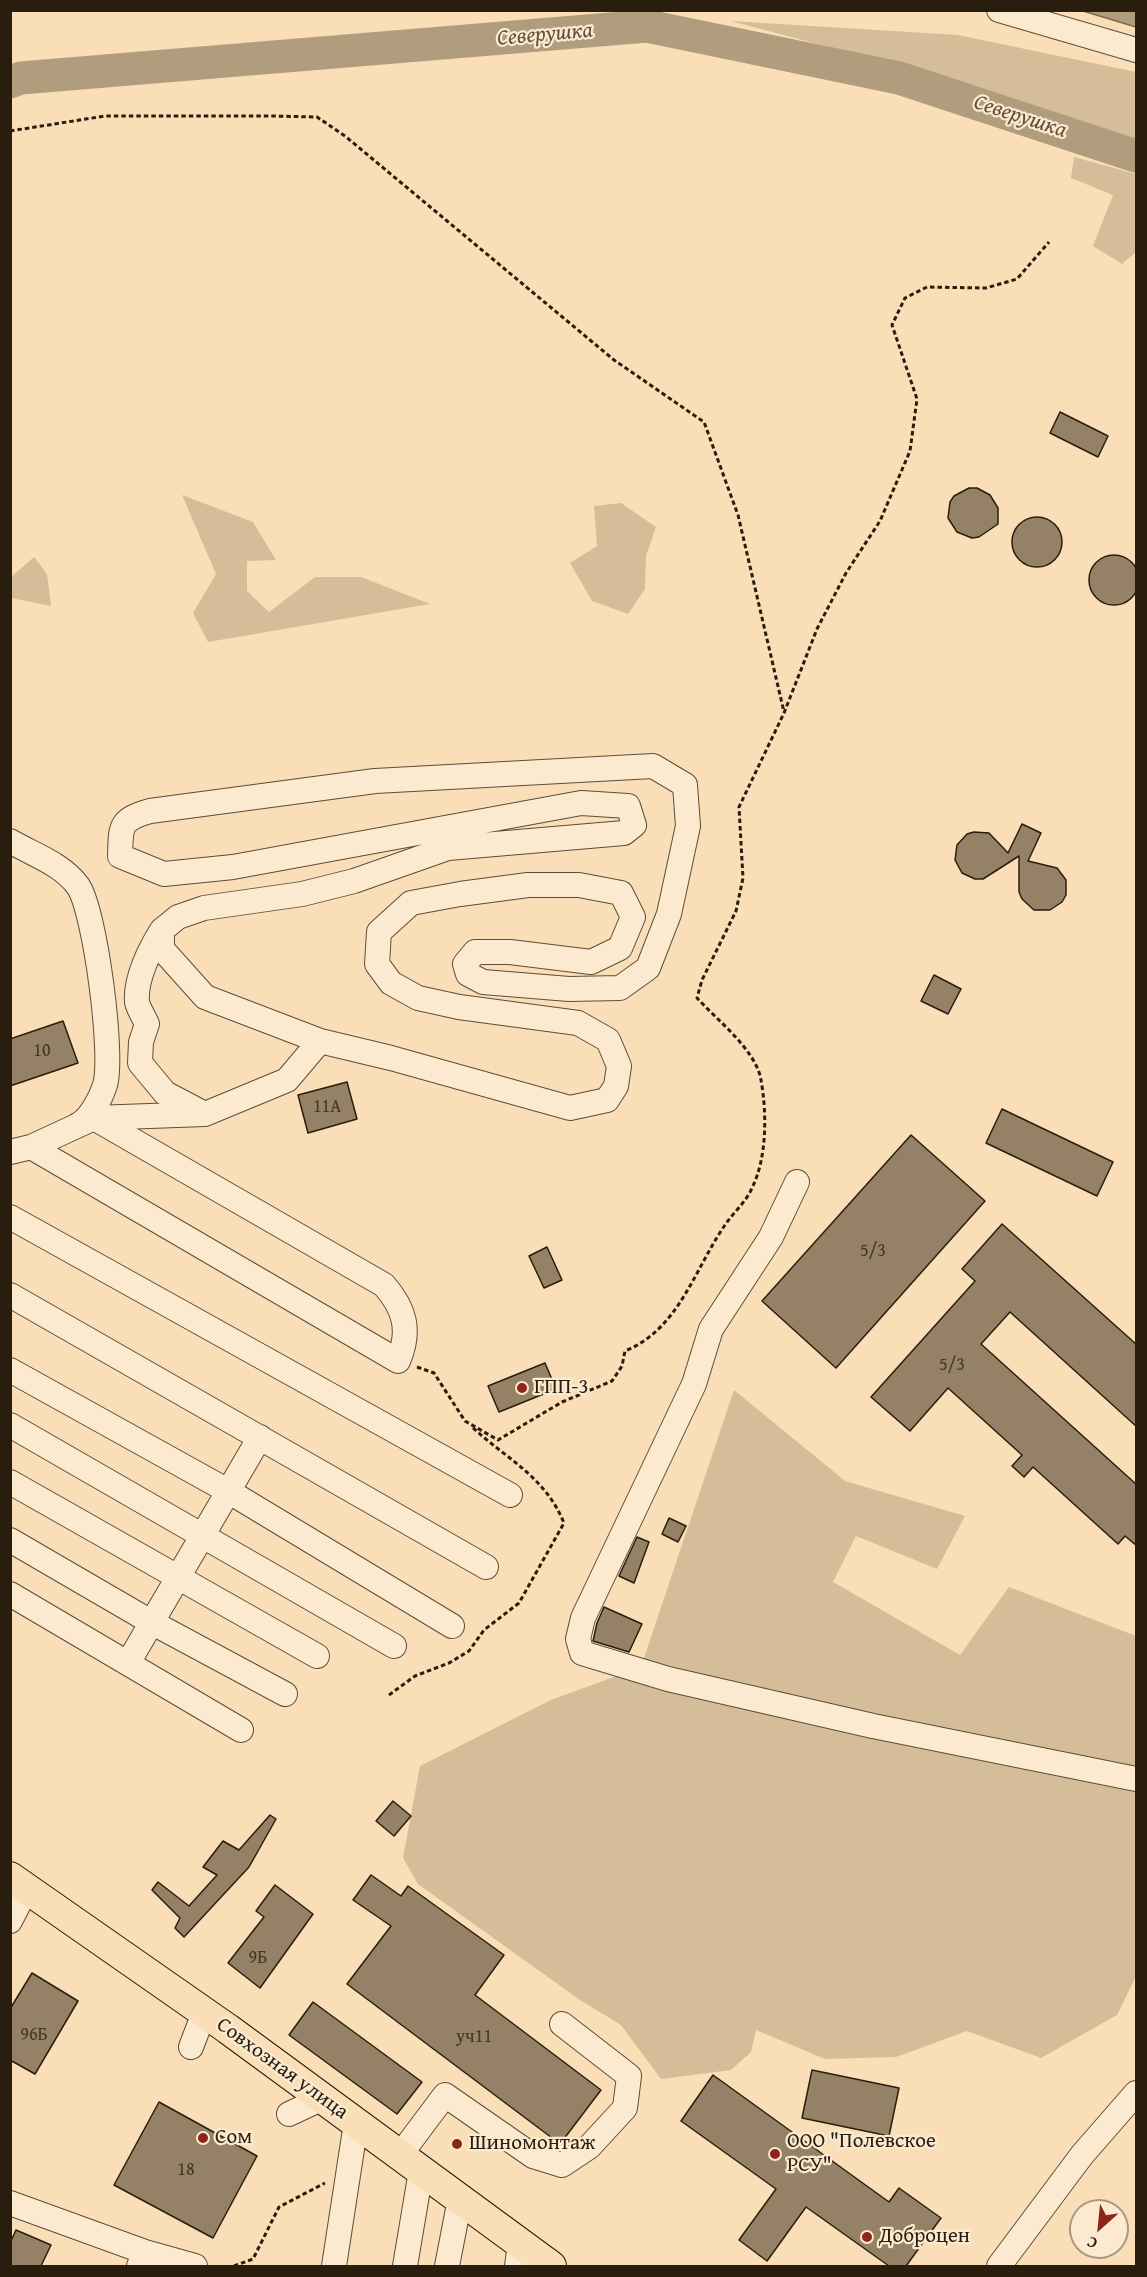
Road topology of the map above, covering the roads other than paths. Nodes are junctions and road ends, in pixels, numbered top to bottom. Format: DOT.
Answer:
graph roads {
  1 [pos="999,10"];
  2 [pos="1137,50"];
  3 [pos="10,841"];
  4 [pos="162,930"];
  5 [pos="320,1041"];
  6 [pos="205,1114"];
  7 [pos="86,1122"];
  8 [pos="21,1150"];
  9 [pos="797,1182"];
  10 [pos="10,1216"];
  11 [pos="10,1295"];
  12 [pos="10,1370"];
  13 [pos="10,1425"];
  14 [pos="260,1437"];
  15 [pos="10,1482"];
  16 [pos="228,1491"];
  17 [pos="510,1495"];
  18 [pos="201,1535"];
  19 [pos="10,1540"];
  20 [pos="486,1567"];
  21 [pos="180,1576"];
  22 [pos="10,1594"];
  23 [pos="151,1622"];
  24 [pos="452,1626"];
  25 [pos="394,1646"];
  26 [pos="317,1656"];
  27 [pos="128,1663"];
  28 [pos="285,1694"];
  29 [pos="241,1730"];
  30 [pos="1137,1779"];
  31 [pos="19,1882"];
  32 [pos="10,1921"];
  33 [pos="204,2013"];
  34 [pos="562,2024"];
  35 [pos="191,2047"];
  36 [pos="1137,2093"];
  37 [pos="323,2098"];
  38 [pos="289,2114"];
  39 [pos="356,2122"];
  40 [pos="411,2163"];
  41 [pos="460,2199"];
  42 [pos="13,2209"];
  43 [pos="519,2255"];
  44 [pos="142,2259"];
  45 [pos="195,2266"];
  46 [pos="334,2266"];
  47 [pos="405,2266"];
  48 [pos="447,2266"];
  49 [pos="551,2266"];
  50 [pos="999,2266"];
  1 -- 2 [label="street"];
  3 -- 7 [label="street"];
  4 -- 5 [label="street"];
  4 -- 5 [label="street"];
  4 -- 6 [label="street"];
  5 -- 6 [label="street"];
  6 -- 7 [label="street"];
  7 -- 8 [label="street"];
  7 -- 8 [label="street"];
  9 -- 30 [label="street"];
  10 -- 17 [label="street"];
  11 -- 14 [label="street"];
  12 -- 16 [label="street"];
  13 -- 18 [label="street"];
  14 -- 16 [label="street"];
  14 -- 20 [label="street"];
  15 -- 21 [label="street"];
  16 -- 18 [label="street"];
  16 -- 24 [label="street"];
  18 -- 21 [label="street"];
  18 -- 25 [label="street"];
  19 -- 23 [label="street"];
  21 -- 23 [label="street"];
  21 -- 26 [label="street"];
  22 -- 27 [label="street"];
  23 -- 27 [label="street"];
  23 -- 28 [label="street"];
  27 -- 29 [label="street"];
  31 -- 32 [label="street"];
  31 -- 33 [label="main road, Совхозная улица"];
  33 -- 35 [label="street"];
  33 -- 37 [label="main road, Совхозная улица"];
  34 -- 40 [label="street"];
  36 -- 50 [label="street"];
  37 -- 38 [label="street"];
  37 -- 39 [label="main road, Совхозная улица"];
  39 -- 40 [label="main road, Совхозная улица"];
  39 -- 46 [label="street"];
  40 -- 41 [label="main road, Совхозная улица"];
  40 -- 47 [label="street"];
  41 -- 43 [label="main road, Совхозная улица"];
  41 -- 48 [label="street"];
  42 -- 44 [label="street"];
  43 -- 49 [label="main road, Совхозная улица"];
  44 -- 45 [label="street"];
}
